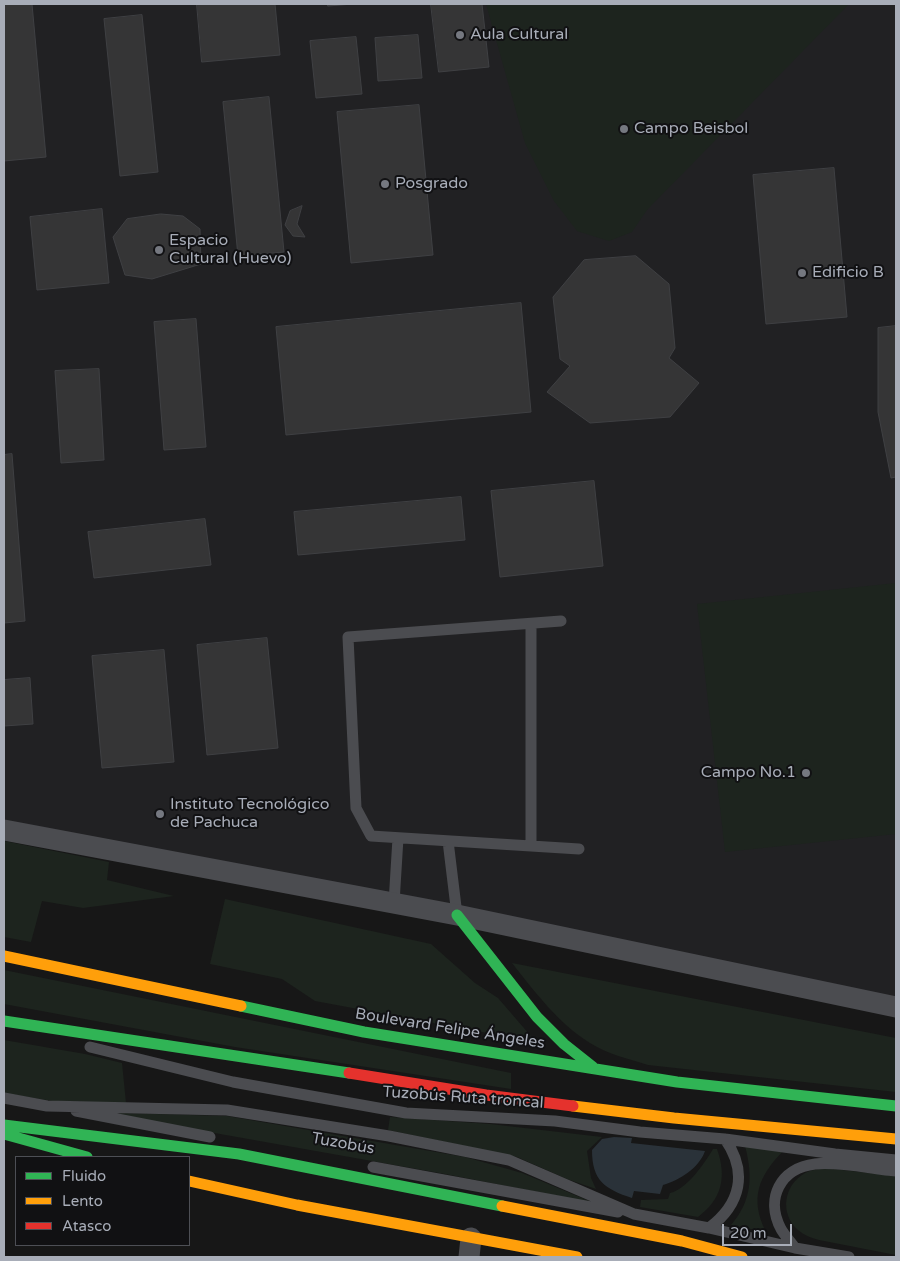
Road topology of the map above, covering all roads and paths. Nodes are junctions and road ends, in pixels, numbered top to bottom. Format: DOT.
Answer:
graph roads {
  1 [pos="561,621"];
  2 [pos="531,624"];
  3 [pos="4,830"];
  4 [pos="398,838"];
  5 [pos="448,841"];
  6 [pos="530,846"];
  7 [pos="579,849"];
  8 [pos="394,903"];
  9 [pos="457,915"];
  10 [pos="4,956"];
  11 [pos="896,1007"];
  12 [pos="4,1021"];
  13 [pos="4,1032"];
  14 [pos="31,1037"];
  15 [pos="77,1045"];
  16 [pos="594,1068"];
  17 [pos="4,1098"];
  18 [pos="47,1106"];
  19 [pos="896,1106"];
  20 [pos="4,1125"];
  21 [pos="4,1134"];
  22 [pos="896,1138"];
  23 [pos="219,1139"];
  24 [pos="725,1139"];
  25 [pos="83,1156"];
  26 [pos="896,1160"];
  27 [pos="361,1164"];
  28 [pos="896,1171"];
  29 [pos="190,1181"];
  30 [pos="531,1212"];
  31 [pos="634,1214"];
  32 [pos="709,1228"];
  33 [pos="620,1241"];
  34 [pos="470,1248"];
  35 [pos="796,1248"];
  36 [pos="577,1257"];
  37 [pos="742,1257"];
  38 [pos="849,1257"];
  1 -- 2 [label="lane"];
  2 -- 4 [label="lane"];
  2 -- 6 [label="lane"];
  3 -- 8 [label="street"];
  4 -- 5 [label="lane"];
  4 -- 8 [label="lane"];
  5 -- 6 [label="lane"];
  5 -- 9 [label="lane"];
  6 -- 7 [label="lane"];
  8 -- 9 [label="street"];
  9 -- 11 [label="street"];
  9 -- 16 [label="main road"];
  10 -- 16 [label="main road, Boulevard Felipe Ángeles"];
  12 -- 22 [label="main road"];
  13 -- 14 [label="lane"];
  15 -- 24 [label="lane, Tuzobús Ruta troncal"];
  16 -- 19 [label="main road, Boulevard Felipe Ángeles"];
  17 -- 18 [label="lane"];
  18 -- 23 [label="lane"];
  18 -- 31 [label="lane"];
  20 -- 30 [label="main road"];
  21 -- 25 [label="main road"];
  24 -- 26 [label="lane, Tuzobús Ruta troncal"];
  24 -- 32 [label="lane"];
  27 -- 31 [label="lane, Tuzobús"];
  28 -- 35 [label="lane"];
  29 -- 34 [label="main road"];
  30 -- 33 [label="main road"];
  30 -- 37 [label="main road"];
  31 -- 32 [label="lane"];
  32 -- 35 [label="lane"];
  34 -- 36 [label="main road"];
  35 -- 38 [label="lane"];
}
